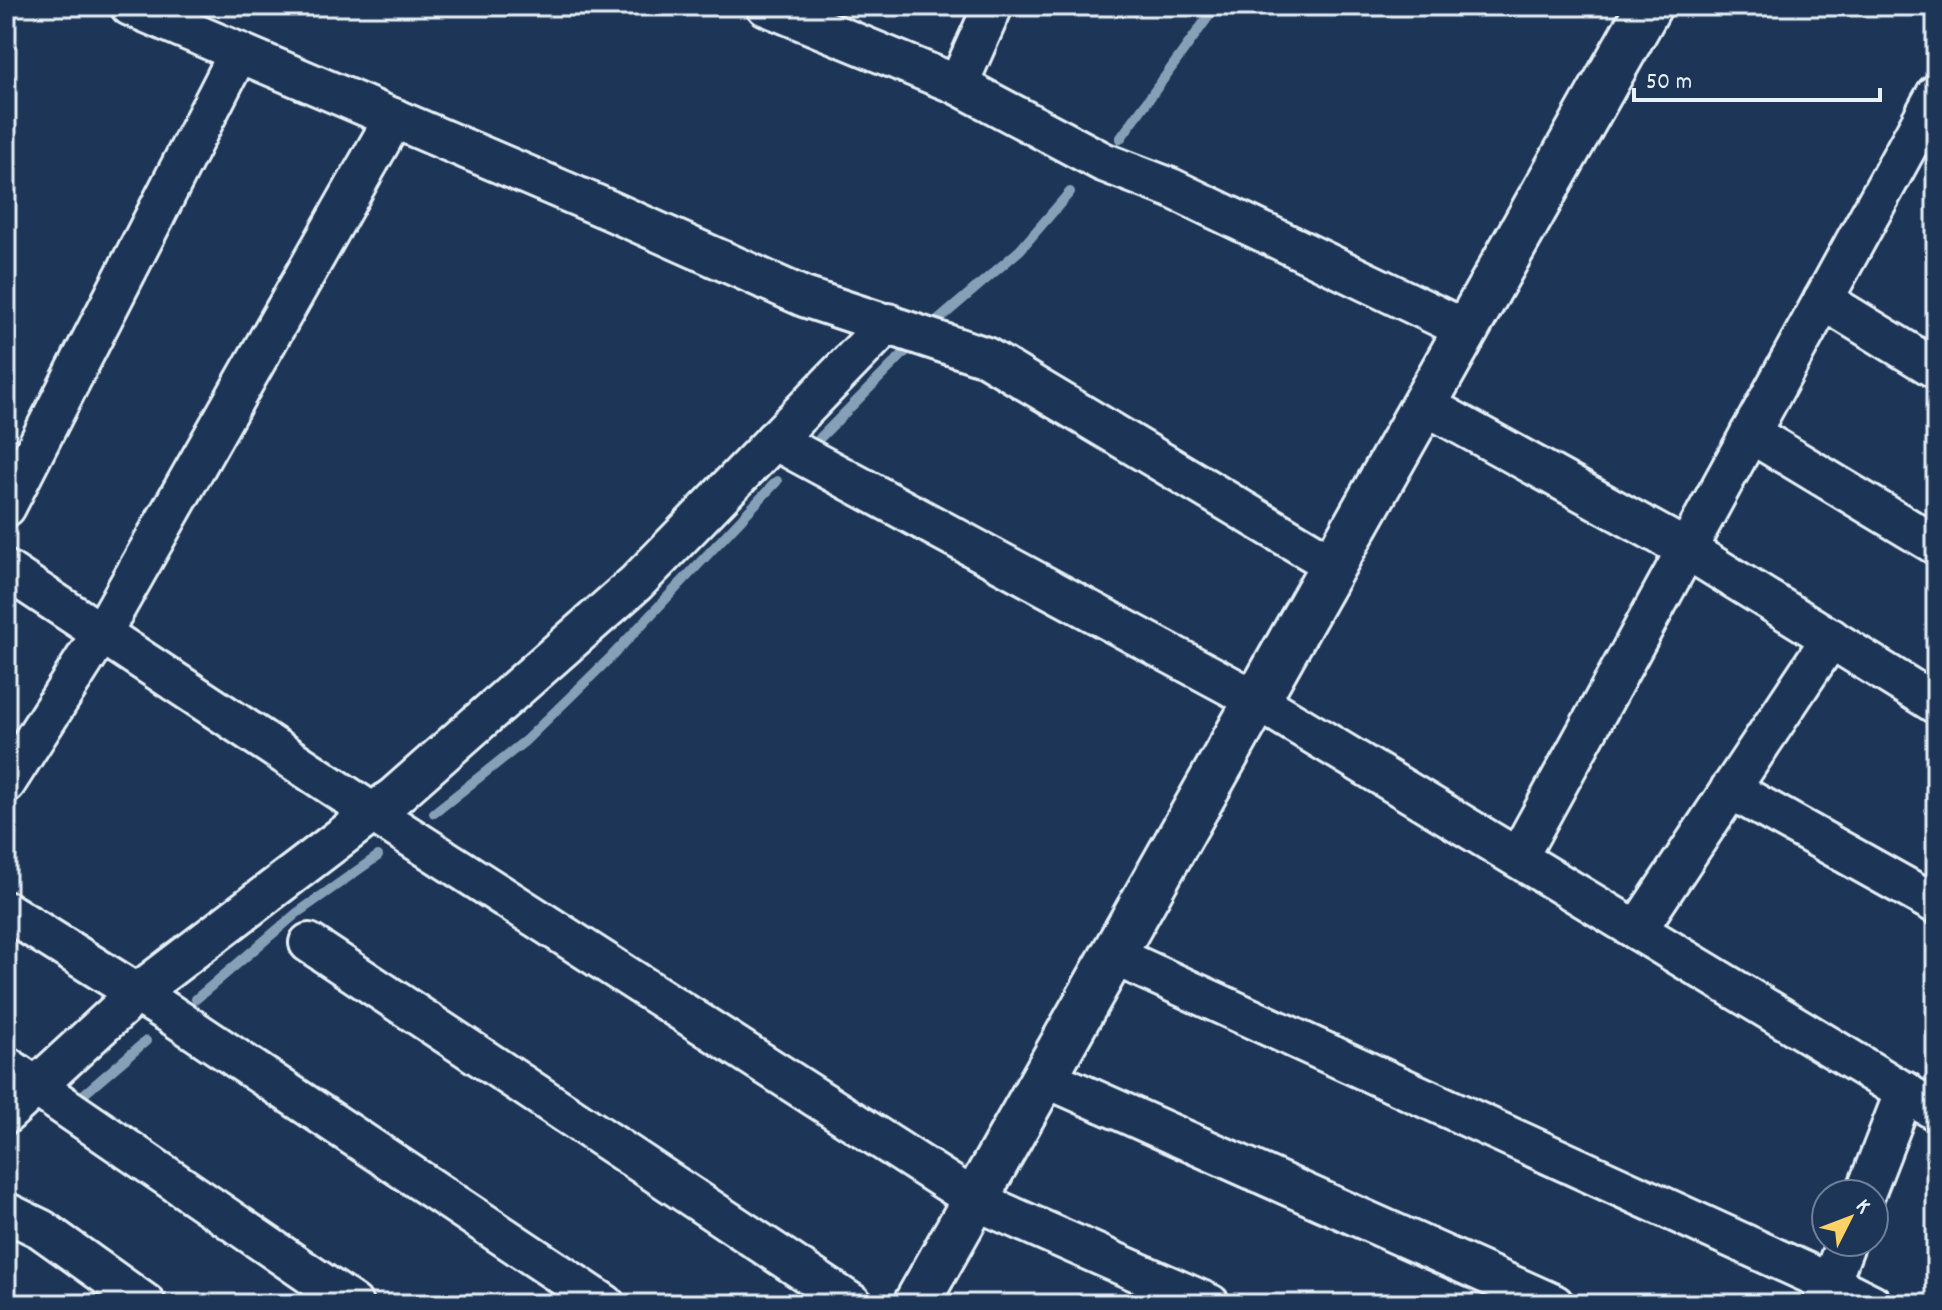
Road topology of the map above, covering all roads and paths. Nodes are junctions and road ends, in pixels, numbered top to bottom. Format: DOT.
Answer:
graph roads {
  1 [pos="130,6"];
  2 [pos="766,6"];
  3 [pos="993,6"];
  4 [pos="1649,6"];
  5 [pos="239,52"];
  6 [pos="958,85"];
  7 [pos="1936,94"];
  8 [pos="394,118"];
  9 [pos="1823,300"];
  10 [pos="888,323"];
  11 [pos="1467,330"];
  12 [pos="1936,369"];
  13 [pos="1425,405"];
  14 [pos="1750,433"];
  15 [pos="774,440"];
  16 [pos="6,507"];
  17 [pos="1936,545"];
  18 [pos="1686,549"];
  19 [pos="1334,565"];
  20 [pos="6,570"];
  21 [pos="101,634"];
  22 [pos="1831,638"];
  23 [pos="1258,701"];
  24 [pos="1936,704"];
  25 [pos="6,783"];
  26 [pos="1730,789"];
  27 [pos="373,813"];
  28 [pos="1518,857"];
  29 [pos="1936,904"];
  30 [pos="6,911"];
  31 [pos="1637,930"];
  32 [pos="309,943"];
  33 [pos="1115,956"];
  34 [pos="137,993"];
  35 [pos="21,1076"];
  36 [pos="1046,1078"];
  37 [pos="1927,1103"];
  38 [pos="6,1114"];
  39 [pos="1876,1178"];
  40 [pos="977,1201"];
  41 [pos="6,1212"];
  42 [pos="1840,1258"];
  43 [pos="1826,1293"];
  44 [pos="146,1304"];
  45 [pos="353,1304"];
  46 [pos="605,1304"];
  47 [pos="853,1304"];
  48 [pos="916,1304"];
  49 [pos="1210,1304"];
  50 [pos="1554,1304"];
  51 [pos="1872,1304"];
  1 -- 5 [label="street"];
  2 -- 6 [label="street"];
  3 -- 6 [label="street"];
  4 -- 11 [label="street"];
  5 -- 8 [label="street"];
  5 -- 16 [label="street"];
  6 -- 11 [label="street"];
  7 -- 9 [label="street"];
  8 -- 10 [label="street"];
  8 -- 21 [label="street"];
  9 -- 12 [label="street"];
  9 -- 14 [label="street"];
  10 -- 15 [label="street"];
  10 -- 19 [label="street"];
  11 -- 13 [label="street"];
  13 -- 18 [label="street"];
  13 -- 19 [label="street"];
  14 -- 17 [label="street"];
  14 -- 18 [label="street"];
  15 -- 23 [label="street"];
  15 -- 27 [label="street"];
  18 -- 22 [label="street"];
  18 -- 28 [label="street"];
  19 -- 23 [label="street"];
  20 -- 21 [label="street"];
  21 -- 25 [label="street"];
  21 -- 27 [label="street"];
  22 -- 24 [label="street"];
  22 -- 26 [label="street"];
  23 -- 28 [label="street"];
  23 -- 33 [label="street"];
  26 -- 29 [label="street"];
  26 -- 31 [label="street"];
  27 -- 34 [label="street"];
  27 -- 40 [label="street"];
  28 -- 31 [label="street"];
  30 -- 34 [label="street"];
  31 -- 37 [label="street"];
  32 -- 47 [label="street"];
  33 -- 36 [label="street"];
  33 -- 43 [label="street"];
  34 -- 35 [label="street"];
  34 -- 46 [label="street"];
  35 -- 38 [label="street"];
  35 -- 45 [label="street"];
  36 -- 40 [label="street"];
  36 -- 50 [label="street"];
  37 -- 39 [label="street"];
  40 -- 48 [label="street"];
  40 -- 49 [label="street"];
  41 -- 44 [label="street"];
  42 -- 43 [label="street"];
  43 -- 51 [label="street"];
}
